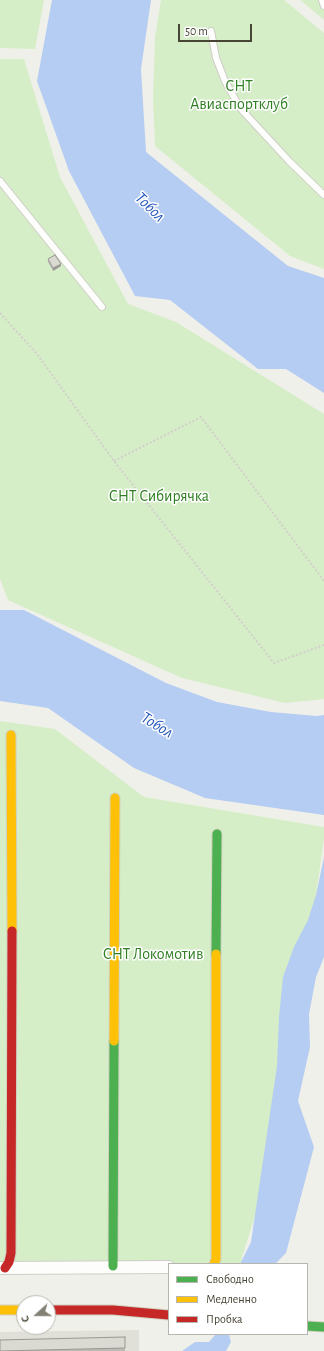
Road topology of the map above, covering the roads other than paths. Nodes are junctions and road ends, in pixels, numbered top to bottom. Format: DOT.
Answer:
graph roads {
  1 [pos="322,0"];
  2 [pos="324,6"];
  3 [pos="211,31"];
  4 [pos="0,182"];
  5 [pos="324,195"];
  6 [pos="102,307"];
  7 [pos="9,735"];
  8 [pos="115,798"];
  9 [pos="217,834"];
  10 [pos="214,1263"];
  11 [pos="113,1266"];
  12 [pos="168,1267"];
  13 [pos="3,1268"];
  14 [pos="0,1310"];
  15 [pos="16,1310"];
  16 [pos="56,1310"];
  17 [pos="168,1315"];
  18 [pos="308,1326"];
  19 [pos="324,1327"];
  1 -- 2 [label="lane"];
  3 -- 5 [label="lane"];
  4 -- 6 [label="lane"];
  7 -- 13 [label="street"];
  8 -- 11 [label="street"];
  9 -- 10 [label="street"];
  11 -- 12 [label="street"];
  11 -- 13 [label="street"];
  14 -- 15 [label="street"];
  16 -- 17 [label="street"];
  18 -- 19 [label="street"];
}
